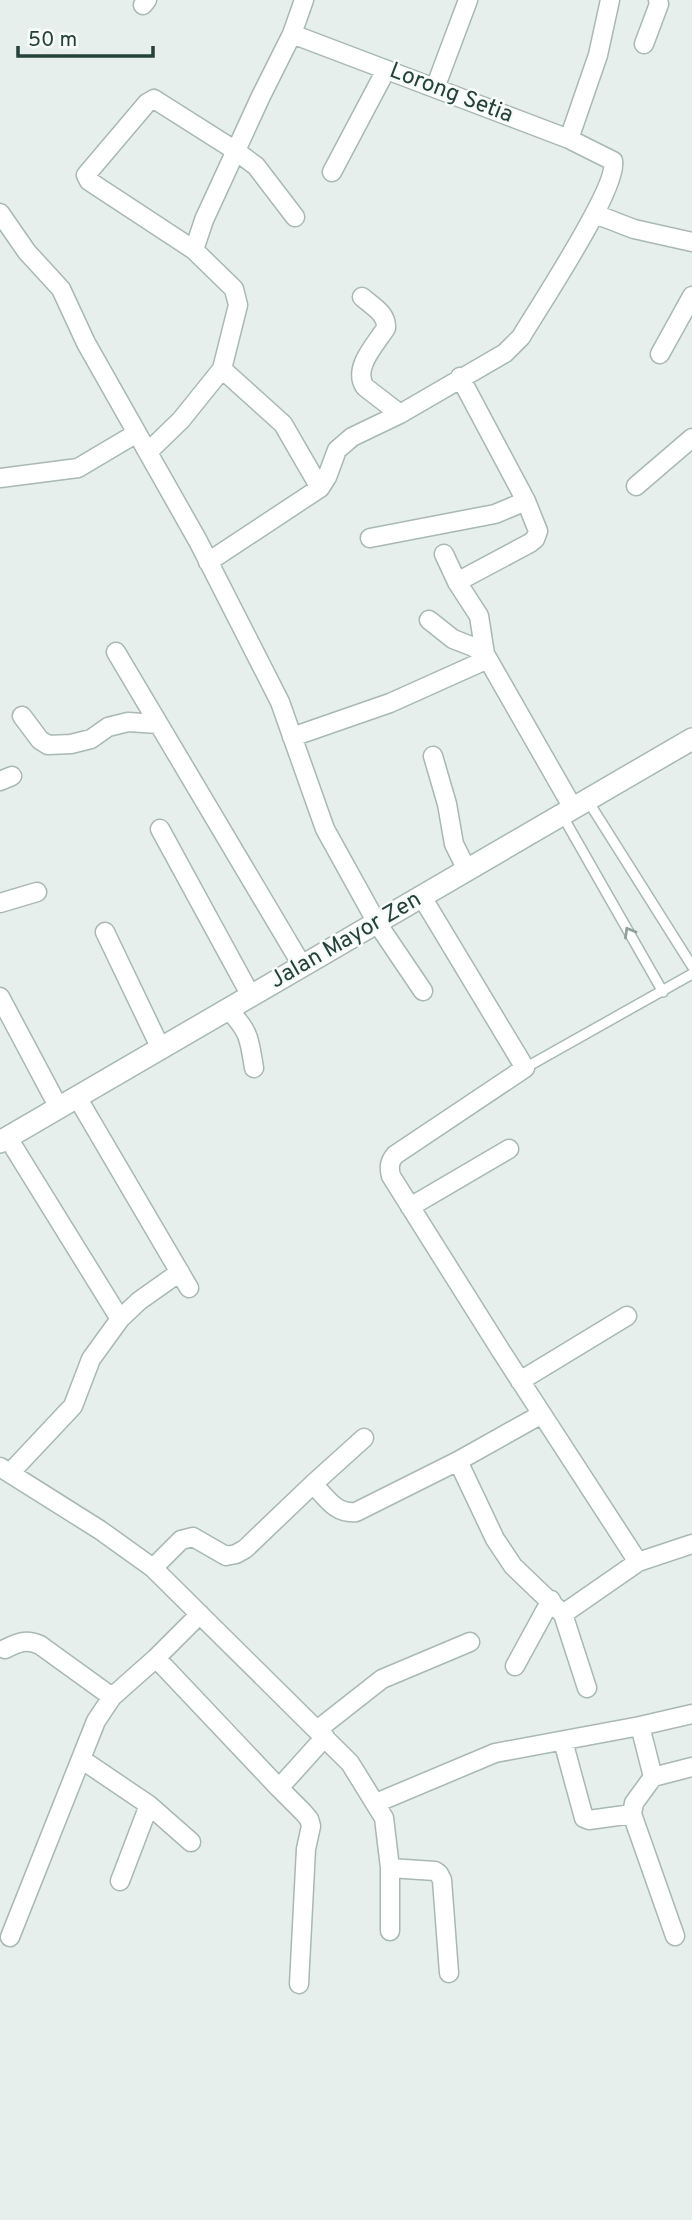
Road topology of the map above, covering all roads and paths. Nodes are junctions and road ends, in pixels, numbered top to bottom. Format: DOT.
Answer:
graph roads {
  1 [pos="304,0"];
  2 [pos="468,0"];
  3 [pos="610,0"];
  4 [pos="658,0"];
  5 [pos="292,34"];
  6 [pos="644,44"];
  7 [pos="386,70"];
  8 [pos="435,88"];
  9 [pos="569,139"];
  10 [pos="236,151"];
  11 [pos="332,172"];
  12 [pos="0,213"];
  13 [pos="595,214"];
  14 [pos="295,217"];
  15 [pos="692,242"];
  16 [pos="194,250"];
  17 [pos="692,296"];
  18 [pos="362,297"];
  19 [pos="660,354"];
  20 [pos="222,369"];
  21 [pos="460,377"];
  22 [pos="400,414"];
  23 [pos="137,433"];
  24 [pos="692,438"];
  25 [pos="148,452"];
  26 [pos="0,478"];
  27 [pos="636,485"];
  28 [pos="320,488"];
  29 [pos="526,501"];
  30 [pos="370,538"];
  31 [pos="444,554"];
  32 [pos="208,562"];
  33 [pos="457,582"];
  34 [pos="429,620"];
  35 [pos="116,652"];
  36 [pos="487,657"];
  37 [pos="22,716"];
  38 [pos="158,724"];
  39 [pos="292,737"];
  40 [pos="692,739"];
  41 [pos="433,756"];
  42 [pos="574,808"];
  43 [pos="160,829"];
  44 [pos="467,870"];
  45 [pos="37,892"];
  46 [pos="422,897"];
  47 [pos="0,903"];
  48 [pos="377,923"];
  49 [pos="106,932"];
  50 [pos="692,966"];
  51 [pos="303,967"];
  52 [pos="692,974"];
  53 [pos="423,991"];
  54 [pos="663,992"];
  55 [pos="251,996"];
  56 [pos="0,997"];
  57 [pos="229,1010"];
  58 [pos="160,1049"];
  59 [pos="254,1068"];
  60 [pos="525,1068"];
  61 [pos="69,1102"];
  62 [pos="4,1140"];
  63 [pos="509,1149"];
  64 [pos="410,1207"];
  65 [pos="180,1272"];
  66 [pos="189,1288"];
  67 [pos="626,1316"];
  68 [pos="120,1319"];
  69 [pos="520,1381"];
  70 [pos="542,1414"];
  71 [pos="364,1438"];
  72 [pos="458,1461"];
  73 [pos="5,1470"];
  74 [pos="313,1484"];
  75 [pos="692,1544"];
  76 [pos="638,1562"];
  77 [pos="153,1568"];
  78 [pos="557,1607"];
  79 [pos="200,1614"];
  80 [pos="470,1642"];
  81 [pos="5,1649"];
  82 [pos="156,1658"];
  83 [pos="515,1666"];
  84 [pos="587,1688"];
  85 [pos="112,1697"];
  86 [pos="692,1713"];
  87 [pos="640,1726"];
  88 [pos="321,1733"];
  89 [pos="563,1741"];
  90 [pos="81,1759"];
  91 [pos="692,1767"];
  92 [pos="653,1777"];
  93 [pos="279,1788"];
  94 [pos="376,1803"];
  95 [pos="149,1805"];
  96 [pos="632,1814"];
  97 [pos="191,1842"];
  98 [pos="390,1868"];
  99 [pos="120,1881"];
  100 [pos="390,1931"];
  101 [pos="675,1936"];
  102 [pos="10,1937"];
  103 [pos="449,1973"];
  104 [pos="299,1984"];
  1 -- 5 [label="street"];
  2 -- 8 [label="street"];
  3 -- 9 [label="street"];
  4 -- 6 [label="street"];
  5 -- 7 [label="street, Lorong Setia"];
  5 -- 10 [label="street"];
  7 -- 8 [label="street, Lorong Setia"];
  7 -- 11 [label="street"];
  8 -- 9 [label="street, Lorong Setia"];
  9 -- 13 [label="street, Lorong Setia"];
  10 -- 14 [label="street"];
  10 -- 16 [label="street"];
  10 -- 16 [label="street"];
  12 -- 23 [label="street"];
  13 -- 15 [label="street"];
  13 -- 21 [label="street"];
  16 -- 20 [label="street"];
  17 -- 19 [label="street"];
  18 -- 22 [label="street"];
  20 -- 25 [label="street"];
  20 -- 28 [label="street"];
  21 -- 22 [label="street"];
  21 -- 29 [label="street"];
  22 -- 28 [label="street"];
  23 -- 25 [label="street"];
  23 -- 26 [label="street"];
  24 -- 27 [label="street"];
  25 -- 32 [label="street"];
  28 -- 32 [label="street"];
  29 -- 30 [label="street"];
  29 -- 33 [label="street"];
  31 -- 33 [label="street"];
  32 -- 39 [label="street"];
  33 -- 36 [label="street"];
  34 -- 36 [label="street"];
  35 -- 38 [label="street"];
  36 -- 39 [label="street"];
  36 -- 42 [label="street"];
  37 -- 38 [label="street"];
  38 -- 51 [label="street"];
  39 -- 48 [label="street"];
  40 -- 42 [label="street, Jalan Mayor Zen"];
  41 -- 44 [label="street"];
  42 -- 44 [label="street, Jalan Mayor Zen"];
  42 -- 50 [label="lane"];
  54 -- 42 [label="lane, one-way"];
  43 -- 55 [label="street"];
  44 -- 46 [label="street, Jalan Mayor Zen"];
  45 -- 47 [label="street"];
  46 -- 48 [label="street, Jalan Mayor Zen"];
  46 -- 60 [label="street"];
  48 -- 51 [label="street, Jalan Mayor Zen"];
  48 -- 53 [label="street"];
  49 -- 58 [label="street"];
  51 -- 55 [label="street, Jalan Mayor Zen"];
  52 -- 54 [label="lane"];
  54 -- 60 [label="lane"];
  55 -- 57 [label="street, Jalan Mayor Zen"];
  56 -- 61 [label="street"];
  57 -- 58 [label="street, Jalan Mayor Zen"];
  57 -- 59 [label="street"];
  58 -- 61 [label="street, Jalan Mayor Zen"];
  60 -- 64 [label="street"];
  61 -- 62 [label="street, Jalan Mayor Zen"];
  61 -- 65 [label="street"];
  62 -- 68 [label="street"];
  63 -- 64 [label="street"];
  64 -- 69 [label="street"];
  65 -- 66 [label="street"];
  65 -- 68 [label="street"];
  67 -- 69 [label="street"];
  68 -- 73 [label="street"];
  69 -- 70 [label="street"];
  70 -- 72 [label="street"];
  70 -- 76 [label="street"];
  71 -- 74 [label="street"];
  72 -- 74 [label="street"];
  72 -- 78 [label="street"];
  73 -- 77 [label="street"];
  74 -- 77 [label="street"];
  75 -- 76 [label="street"];
  76 -- 78 [label="street"];
  77 -- 79 [label="street"];
  78 -- 83 [label="street"];
  78 -- 84 [label="street"];
  79 -- 82 [label="street"];
  79 -- 88 [label="street"];
  80 -- 88 [label="street"];
  81 -- 85 [label="street"];
  82 -- 85 [label="street"];
  82 -- 93 [label="street"];
  85 -- 90 [label="street"];
  86 -- 87 [label="street"];
  87 -- 89 [label="street"];
  87 -- 92 [label="street"];
  88 -- 93 [label="street"];
  88 -- 94 [label="street"];
  89 -- 94 [label="street"];
  89 -- 96 [label="street"];
  90 -- 95 [label="street"];
  90 -- 102 [label="street"];
  91 -- 92 [label="street"];
  92 -- 96 [label="street"];
  93 -- 104 [label="street"];
  94 -- 98 [label="street"];
  95 -- 97 [label="street"];
  95 -- 99 [label="street"];
  96 -- 101 [label="street"];
  98 -- 100 [label="street"];
  98 -- 103 [label="street"];
}
